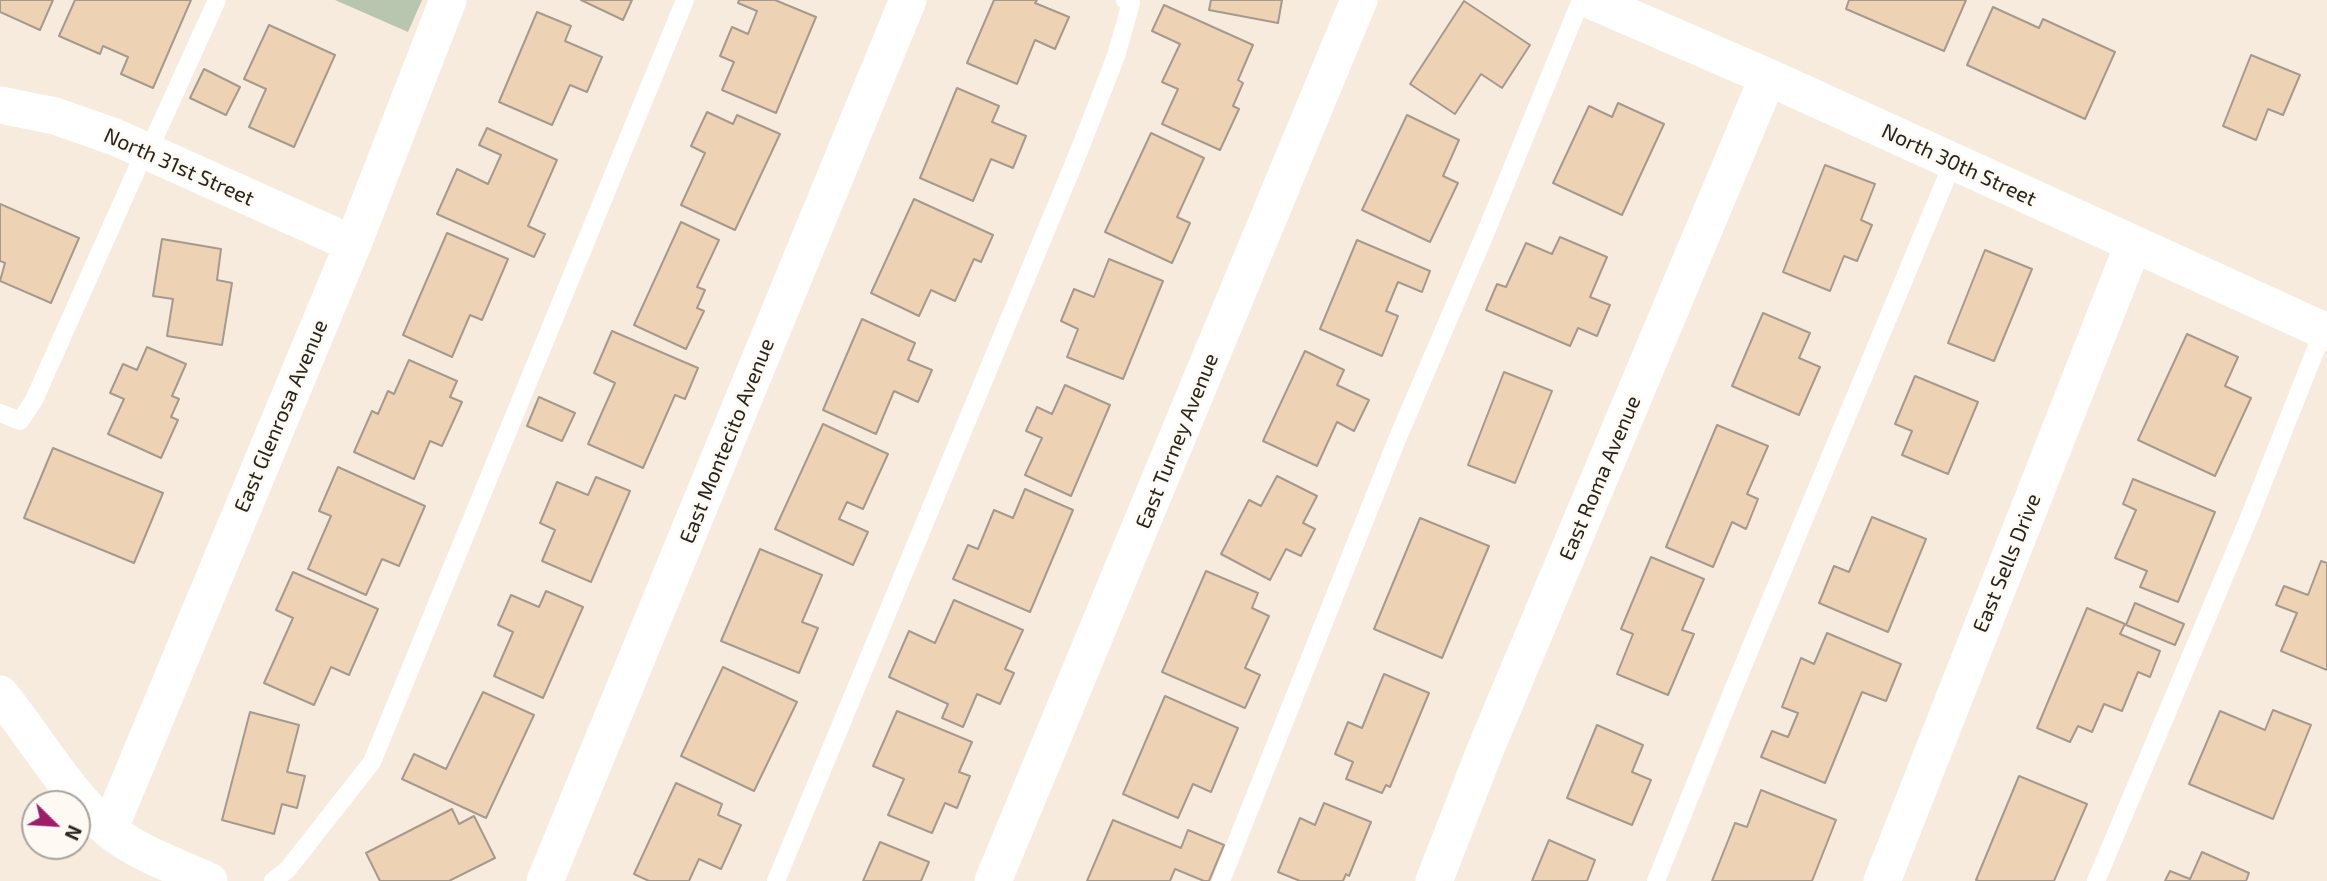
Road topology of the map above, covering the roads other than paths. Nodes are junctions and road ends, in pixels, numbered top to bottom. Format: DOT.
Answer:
graph roads {
  1 [pos="217,0"];
  2 [pos="448,0"];
  3 [pos="685,0"];
  4 [pos="908,0"];
  5 [pos="1125,0"];
  6 [pos="1359,0"];
  7 [pos="1581,0"];
  8 [pos="1590,0"];
  9 [pos="1768,77"];
  10 [pos="0,105"];
  11 [pos="146,151"];
  12 [pos="1953,162"];
  13 [pos="353,244"];
  14 [pos="2133,245"];
  15 [pos="2325,332"];
  16 [pos="0,413"];
  17 [pos="0,694"];
  18 [pos="109,830"];
  19 [pos="209,881"];
  20 [pos="273,881"];
  21 [pos="545,881"];
  22 [pos="776,881"];
  23 [pos="993,881"];
  24 [pos="1221,881"];
  25 [pos="1434,881"];
  26 [pos="1656,881"];
  27 [pos="1882,881"];
  28 [pos="2096,881"];
  1 -- 11 [label="lane"];
  2 -- 13 [label="street, East Glenrosa Avenue"];
  3 -- 20 [label="lane"];
  4 -- 21 [label="street, East Montecito Avenue"];
  5 -- 22 [label="lane"];
  6 -- 23 [label="street, East Turney Avenue"];
  7 -- 24 [label="lane"];
  8 -- 9 [label="street, North 30th Street"];
  9 -- 12 [label="street, North 30th Street"];
  9 -- 25 [label="street, East Roma Avenue"];
  10 -- 11 [label="street, North 31st Street"];
  11 -- 13 [label="street, North 31st Street"];
  11 -- 16 [label="lane"];
  12 -- 14 [label="street, North 30th Street"];
  12 -- 26 [label="lane"];
  13 -- 18 [label="street, East Glenrosa Avenue"];
  14 -- 15 [label="street, North 30th Street"];
  14 -- 27 [label="street, East Sells Drive"];
  15 -- 28 [label="lane"];
  17 -- 18 [label="street"];
  18 -- 19 [label="street"];
}
